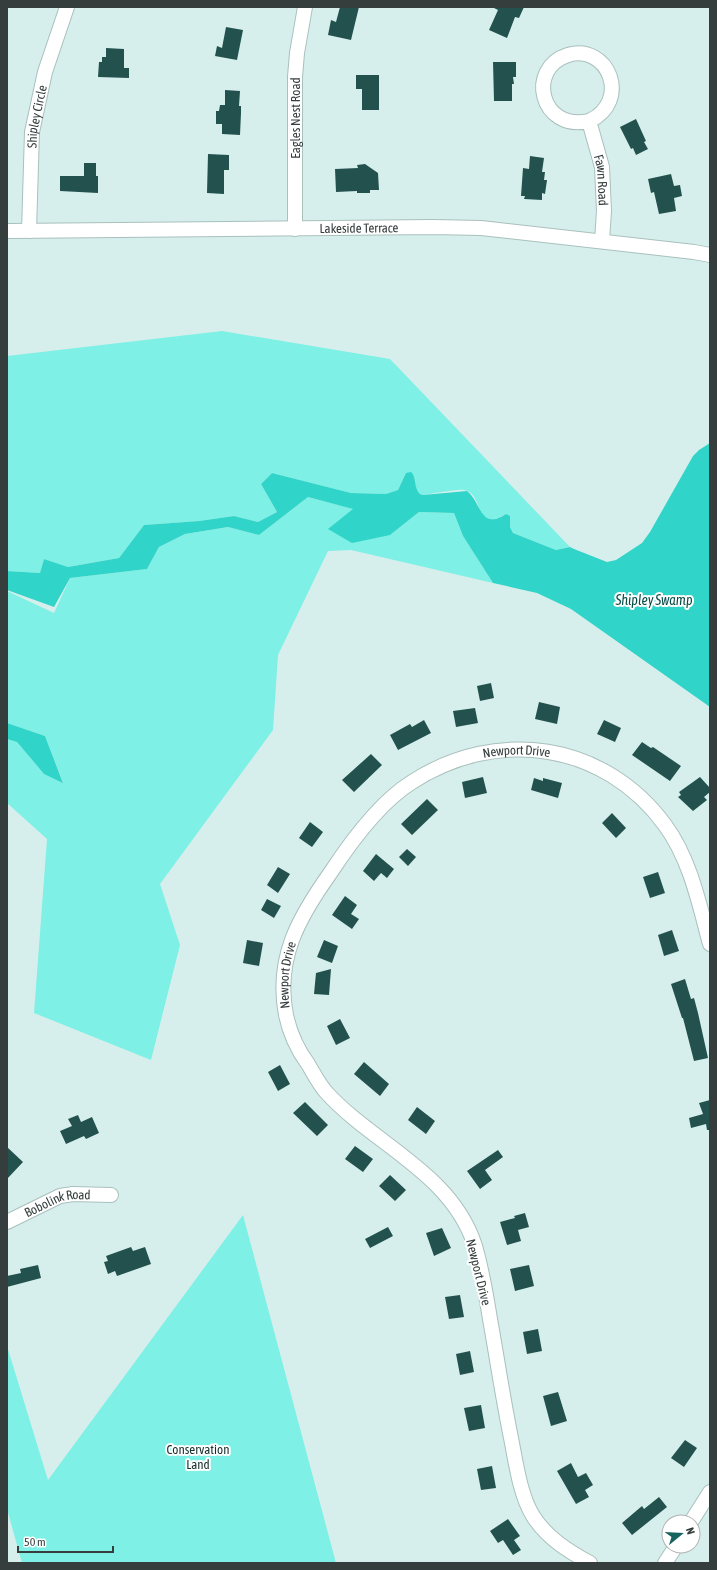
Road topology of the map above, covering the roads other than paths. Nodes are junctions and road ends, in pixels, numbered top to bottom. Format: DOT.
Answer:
graph roads {
  1 [pos="67,7"];
  2 [pos="305,7"];
  3 [pos="589,121"];
  4 [pos="295,229"];
  5 [pos="7,231"];
  6 [pos="29,231"];
  7 [pos="602,242"];
  8 [pos="710,255"];
  9 [pos="710,944"];
  10 [pos="111,1195"];
  11 [pos="7,1222"];
  12 [pos="710,1492"];
  13 [pos="696,1514"];
  14 [pos="671,1554"];
  15 [pos="590,1563"];
  16 [pos="665,1563"];
  1 -- 6 [label="street, Shipley Circle"];
  2 -- 4 [label="street, Eagles Nest Road"];
  3 -- 3 [label="street"];
  3 -- 7 [label="street, Fawn Road"];
  4 -- 6 [label="street, Lakeside Terrace"];
  4 -- 7 [label="street, Lakeside Terrace"];
  5 -- 6 [label="street, Lakeside Terrace"];
  7 -- 8 [label="street, Lakeside Terrace"];
  9 -- 15 [label="street, Newport Drive"];
  10 -- 11 [label="street, Bobolink Road"];
  12 -- 13 [label="street"];
  14 -- 16 [label="street"];
}
